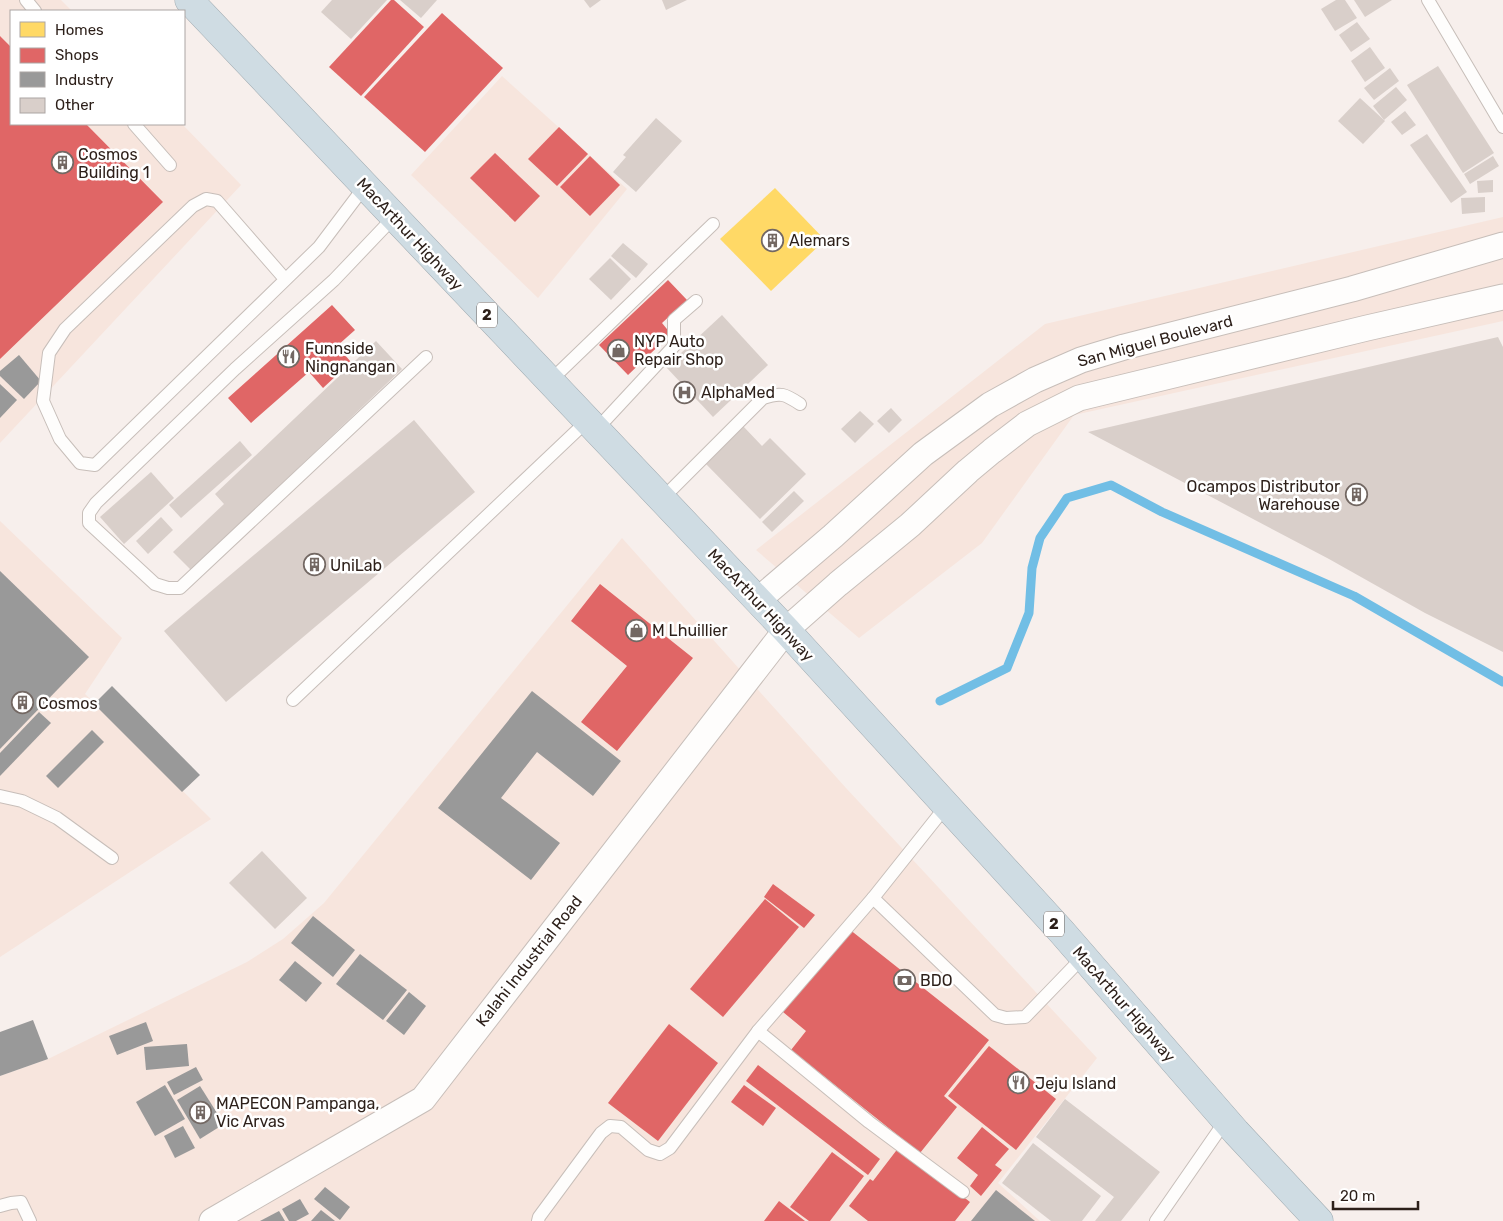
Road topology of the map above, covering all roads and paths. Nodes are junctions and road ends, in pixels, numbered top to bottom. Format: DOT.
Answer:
graph roads {
  1 [pos="26,0"];
  2 [pos="189,0"];
  3 [pos="1428,0"];
  4 [pos="35,10"];
  5 [pos="135,125"];
  6 [pos="1503,127"];
  7 [pos="170,165"];
  8 [pos="365,186"];
  9 [pos="394,218"];
  10 [pos="713,224"];
  11 [pos="1503,245"];
  12 [pos="285,279"];
  13 [pos="1352,289"];
  14 [pos="1503,297"];
  15 [pos="696,301"];
  16 [pos="1367,328"];
  17 [pos="426,357"];
  18 [pos="549,382"];
  19 [pos="800,404"];
  20 [pos="591,426"];
  21 [pos="661,500"];
  22 [pos="758,600"];
  23 [pos="786,630"];
  24 [pos="293,700"];
  25 [pos="0,796"];
  26 [pos="947,806"];
  27 [pos="112,858"];
  28 [pos="873,898"];
  29 [pos="1083,957"];
  30 [pos="758,1031"];
  31 [pos="1226,1120"];
  32 [pos="963,1192"];
  33 [pos="0,1206"];
  34 [pos="30,1221"];
  35 [pos="212,1221"];
  36 [pos="538,1221"];
  37 [pos="1156,1221"];
  38 [pos="1320,1221"];
  1 -- 4 [label="lane"];
  2 -- 8 [label="highway, MacArthur Highway / 2"];
  3 -- 6 [label="lane"];
  5 -- 7 [label="lane"];
  8 -- 9 [label="highway, MacArthur Highway / 2"];
  8 -- 12 [label="lane"];
  9 -- 17 [label="lane"];
  9 -- 18 [label="highway, MacArthur Highway / 2"];
  10 -- 18 [label="lane"];
  11 -- 13 [label="street, San Miguel Boulevard"];
  12 -- 12 [label="lane"];
  13 -- 16 [label="street"];
  13 -- 22 [label="street, San Miguel Boulevard"];
  14 -- 16 [label="street"];
  15 -- 20 [label="lane"];
  16 -- 23 [label="street"];
  18 -- 20 [label="highway, MacArthur Highway / 2"];
  19 -- 21 [label="lane"];
  20 -- 21 [label="highway, MacArthur Highway / 2"];
  20 -- 24 [label="lane"];
  21 -- 22 [label="highway, MacArthur Highway / 2"];
  22 -- 23 [label="highway, MacArthur Highway / 2"];
  23 -- 26 [label="highway, MacArthur Highway / 2"];
  23 -- 35 [label="street, Kalahi Industrial Road"];
  25 -- 27 [label="lane"];
  26 -- 28 [label="lane"];
  26 -- 29 [label="highway, MacArthur Highway / 2"];
  28 -- 29 [label="lane"];
  28 -- 30 [label="lane"];
  29 -- 31 [label="highway, MacArthur Highway / 2"];
  30 -- 32 [label="lane"];
  30 -- 36 [label="lane"];
  31 -- 37 [label="lane"];
  31 -- 38 [label="highway, MacArthur Highway / 2"];
  33 -- 34 [label="lane"];
}
